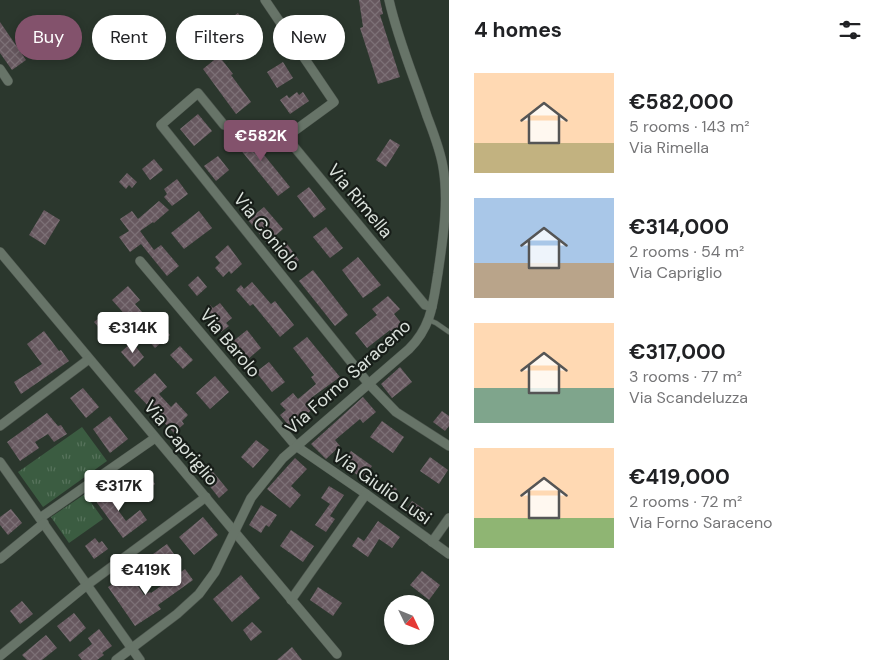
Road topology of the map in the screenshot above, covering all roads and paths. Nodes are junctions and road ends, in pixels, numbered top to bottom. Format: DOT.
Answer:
graph roads {
  1 [pos="266,0"];
  2 [pos="390,0"];
  3 [pos="0,69"];
  4 [pos="8,81"];
  5 [pos="224,125"];
  6 [pos="0,252"];
  7 [pos="140,261"];
  8 [pos="432,307"];
  9 [pos="429,320"];
  10 [pos="449,332"];
  11 [pos="89,359"];
  12 [pos="368,383"];
  13 [pos="0,426"];
  14 [pos="156,438"];
  15 [pos="296,446"];
  16 [pos="449,446"];
  17 [pos="0,462"];
  18 [pos="366,494"];
  19 [pos="206,498"];
  20 [pos="449,518"];
  21 [pos="42,521"];
  22 [pos="234,532"];
  23 [pos="432,542"];
  24 [pos="449,554"];
  25 [pos="0,559"];
  26 [pos="87,585"];
  27 [pos="291,600"];
  28 [pos="131,648"];
  29 [pos="337,654"];
  30 [pos="0,656"];
  31 [pos="116,660"];
  32 [pos="140,660"];
  1 -- 8 [label="street, Via Rimella"];
  2 -- 8 [label="street, Via Forno Saraceno"];
  3 -- 4 [label="street"];
  5 -- 12 [label="street, Via Coniolo"];
  6 -- 11 [label="street, Via Capriglio"];
  7 -- 15 [label="street, Via Barolo"];
  8 -- 9 [label="street, Via Forno Saraceno"];
  9 -- 10 [label="lane"];
  9 -- 12 [label="street, Via Forno Saraceno"];
  11 -- 13 [label="street"];
  11 -- 14 [label="street, Via Capriglio"];
  12 -- 15 [label="street, Via Forno Saraceno"];
  12 -- 16 [label="street"];
  14 -- 19 [label="street, Via Capriglio"];
  14 -- 21 [label="street"];
  15 -- 18 [label="street, Via Giulio Lusi"];
  15 -- 22 [label="street, Via Forno Saraceno"];
  17 -- 21 [label="street"];
  18 -- 23 [label="street, Via Giulio Lusi"];
  18 -- 27 [label="street"];
  19 -- 22 [label="street, Via Capriglio"];
  19 -- 26 [label="street"];
  20 -- 23 [label="street"];
  21 -- 25 [label="street"];
  21 -- 26 [label="street"];
  22 -- 27 [label="street, Via Capriglio"];
  22 -- 28 [label="street, Via Forno Saraceno"];
  23 -- 24 [label="street, Via Giulio Lusi"];
  26 -- 28 [label="street"];
  26 -- 30 [label="street"];
  27 -- 29 [label="street, Via Capriglio"];
  28 -- 31 [label="street, Via Forno Saraceno"];
  28 -- 32 [label="street"];
}
